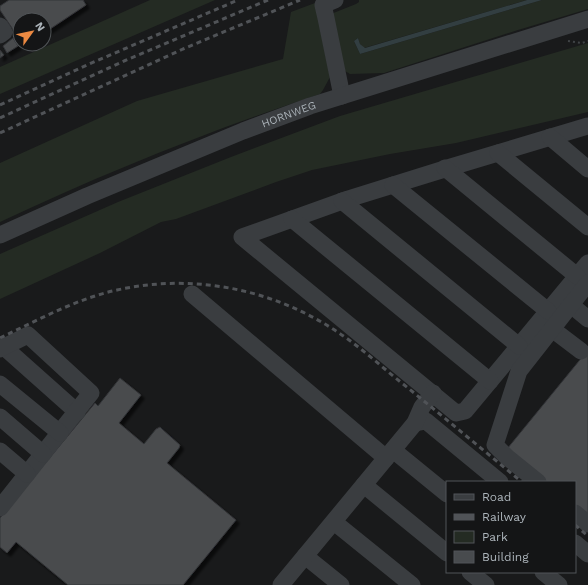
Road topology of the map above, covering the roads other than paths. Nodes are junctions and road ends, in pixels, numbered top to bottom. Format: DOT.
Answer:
graph roads {
  1 [pos="335,0"];
  2 [pos="588,19"];
  3 [pos="0,26"];
  4 [pos="0,35"];
  5 [pos="342,96"];
  6 [pos="588,126"];
  7 [pos="550,137"];
  8 [pos="498,153"];
  9 [pos="445,168"];
  10 [pos="588,169"];
  11 [pos="393,185"];
  12 [pos="342,201"];
  13 [pos="292,219"];
  14 [pos="588,227"];
  15 [pos="0,235"];
  16 [pos="588,263"];
  17 [pos="582,280"];
  18 [pos="192,294"];
  19 [pos="571,305"];
  20 [pos="548,311"];
  21 [pos="588,319"];
  22 [pos="552,328"];
  23 [pos="519,346"];
  24 [pos="2,348"];
  25 [pos="581,351"];
  26 [pos="490,381"];
  27 [pos="0,384"];
  28 [pos="433,393"];
  29 [pos="77,412"];
  30 [pos="0,417"];
  31 [pos="416,423"];
  32 [pos="60,433"];
  33 [pos="0,451"];
  34 [pos="43,454"];
  35 [pos="390,454"];
  36 [pos="27,474"];
  37 [pos="499,481"];
  38 [pos="537,481"];
  39 [pos="364,485"];
  40 [pos="5,490"];
  41 [pos="446,493"];
  42 [pos="0,508"];
  43 [pos="576,514"];
  44 [pos="334,522"];
  45 [pos="588,524"];
  46 [pos="576,544"];
  47 [pos="446,552"];
  48 [pos="588,554"];
  49 [pos="305,556"];
  50 [pos="471,573"];
  51 [pos="544,573"];
  52 [pos="281,585"];
  53 [pos="341,585"];
  54 [pos="412,585"];
  55 [pos="486,585"];
  56 [pos="559,585"];
  1 -- 5 [label="street"];
  2 -- 5 [label="street, HORNWEG"];
  3 -- 4 [label="street"];
  5 -- 15 [label="street, HORNWEG"];
  6 -- 7 [label="street"];
  7 -- 8 [label="street"];
  7 -- 10 [label="street"];
  8 -- 9 [label="street"];
  8 -- 14 [label="street"];
  9 -- 11 [label="street"];
  9 -- 17 [label="street"];
  11 -- 12 [label="street"];
  11 -- 20 [label="street"];
  12 -- 13 [label="street"];
  12 -- 23 [label="street"];
  13 -- 26 [label="street"];
  13 -- 28 [label="street"];
  16 -- 17 [label="street"];
  17 -- 19 [label="street"];
  17 -- 20 [label="street"];
  18 -- 35 [label="street"];
  19 -- 21 [label="street"];
  19 -- 22 [label="street"];
  20 -- 23 [label="street"];
  22 -- 25 [label="street"];
  22 -- 38 [label="street"];
  23 -- 26 [label="street"];
  24 -- 29 [label="street"];
  24 -- 29 [label="street"];
  26 -- 28 [label="street"];
  27 -- 32 [label="street"];
  28 -- 31 [label="street"];
  29 -- 32 [label="street"];
  30 -- 34 [label="street"];
  31 -- 35 [label="street"];
  31 -- 37 [label="street"];
  32 -- 34 [label="street"];
  33 -- 36 [label="street"];
  34 -- 36 [label="street"];
  35 -- 39 [label="street"];
  35 -- 41 [label="street"];
  36 -- 40 [label="street"];
  39 -- 44 [label="street"];
  39 -- 47 [label="street"];
  40 -- 42 [label="street"];
  43 -- 45 [label="street"];
  44 -- 49 [label="street"];
  44 -- 54 [label="street"];
  46 -- 48 [label="street"];
  49 -- 52 [label="street"];
  49 -- 53 [label="street"];
  50 -- 55 [label="street"];
  51 -- 56 [label="street"];
}
